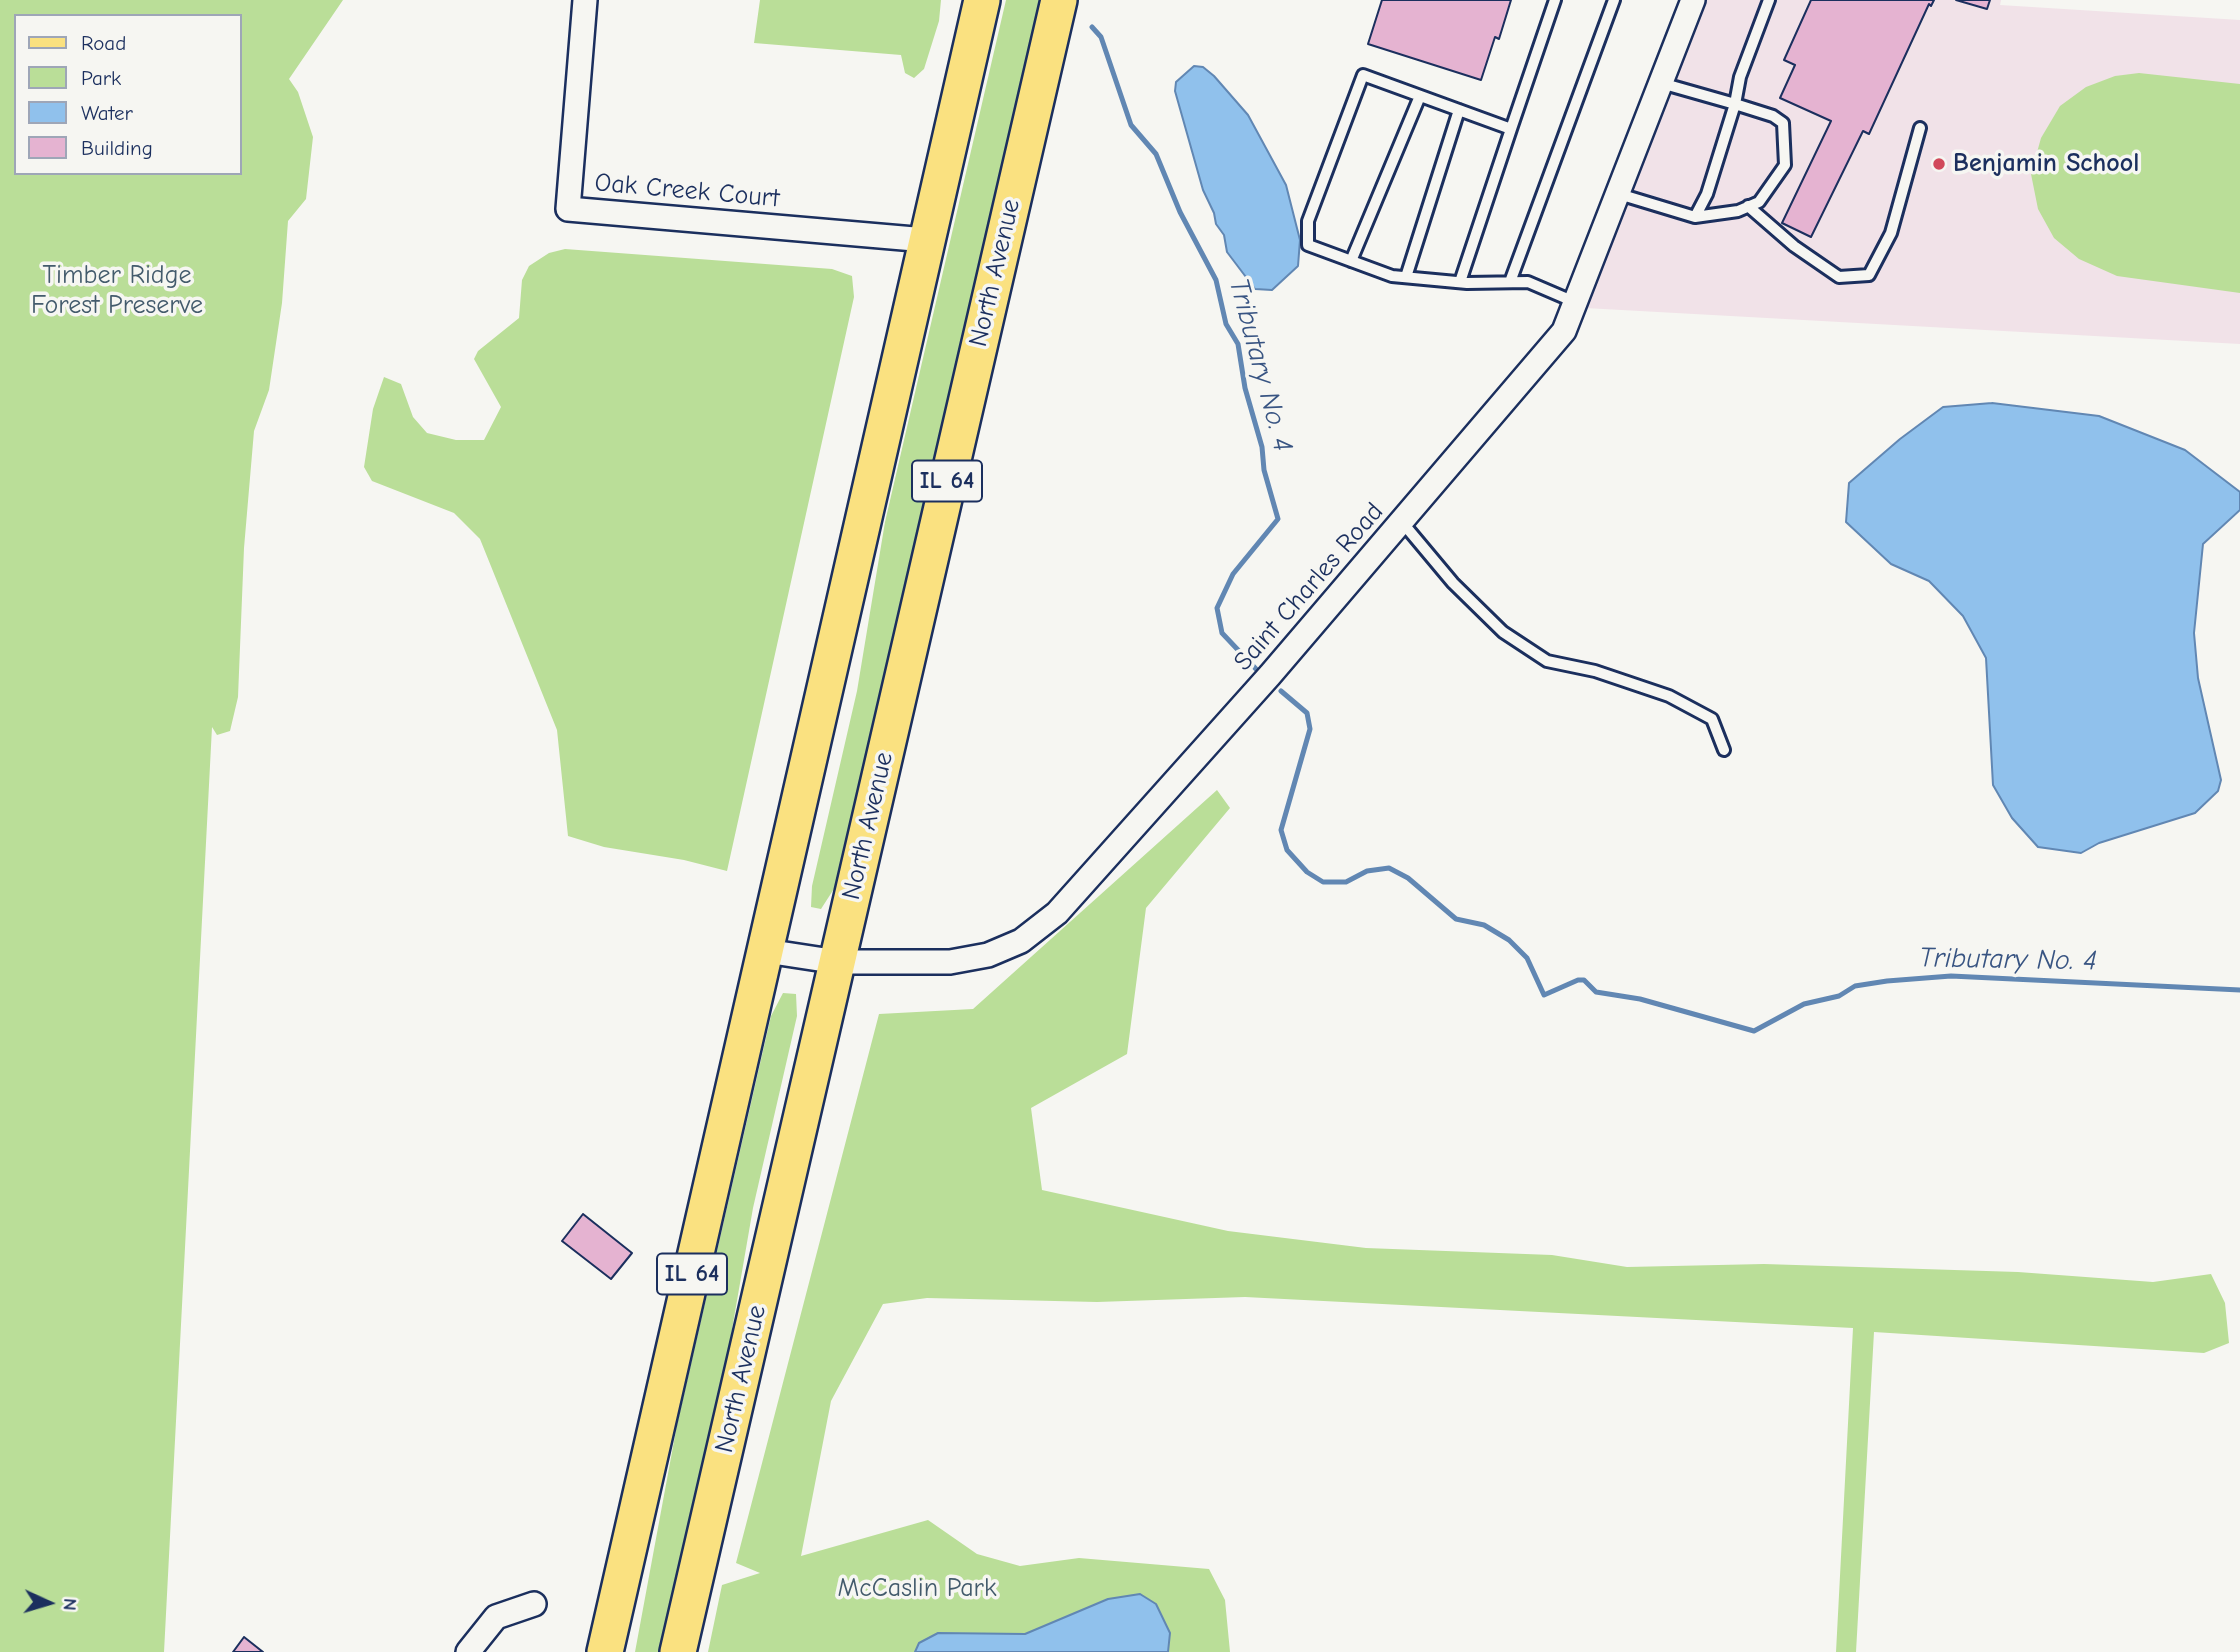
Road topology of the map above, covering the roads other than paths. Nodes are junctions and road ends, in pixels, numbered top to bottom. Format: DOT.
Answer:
graph roads {
  1 [pos="585,0"];
  2 [pos="982,0"];
  3 [pos="1059,0"];
  4 [pos="1555,0"];
  5 [pos="1614,0"];
  6 [pos="1693,0"];
  7 [pos="1769,0"];
  8 [pos="1661,83"];
  9 [pos="1420,96"];
  10 [pos="1735,104"];
  11 [pos="1459,110"];
  12 [pos="1920,128"];
  13 [pos="1511,129"];
  14 [pos="1619,194"];
  15 [pos="1748,206"];
  16 [pos="1695,217"];
  17 [pos="926,240"];
  18 [pos="1350,261"];
  19 [pos="1406,277"];
  20 [pos="1460,282"];
  21 [pos="1510,282"];
  22 [pos="1577,303"];
  23 [pos="1402,522"];
  24 [pos="1724,750"];
  25 [pos="766,951"];
  26 [pos="838,962"];
  27 [pos="534,1604"];
  28 [pos="468,1652"];
  29 [pos="605,1652"];
  30 [pos="678,1652"];
  1 -- 17 [label="street, Oak Creek Court"];
  2 -- 17 [label="main road, IL 64"];
  3 -- 26 [label="main road, North Avenue / IL 64"];
  4 -- 13 [label="lane"];
  5 -- 21 [label="lane"];
  6 -- 8 [label="street, Saint Charles Road"];
  7 -- 10 [label="lane"];
  8 -- 10 [label="lane"];
  8 -- 14 [label="street, Saint Charles Road"];
  9 -- 11 [label="lane"];
  9 -- 18 [label="lane"];
  9 -- 18 [label="lane"];
  10 -- 15 [label="lane"];
  10 -- 16 [label="lane"];
  11 -- 13 [label="lane"];
  11 -- 19 [label="lane"];
  12 -- 15 [label="lane"];
  13 -- 20 [label="lane"];
  14 -- 16 [label="lane"];
  14 -- 22 [label="street, Saint Charles Road"];
  15 -- 16 [label="lane"];
  17 -- 25 [label="main road, IL 64"];
  18 -- 19 [label="lane"];
  19 -- 20 [label="lane"];
  20 -- 21 [label="lane"];
  21 -- 22 [label="lane"];
  22 -- 23 [label="street, Saint Charles Road"];
  23 -- 24 [label="lane"];
  23 -- 26 [label="street, Saint Charles Road"];
  25 -- 26 [label="street, Saint Charles Road"];
  25 -- 29 [label="main road, IL 64"];
  26 -- 30 [label="main road, North Avenue / IL 64"];
  27 -- 28 [label="street"];
}
